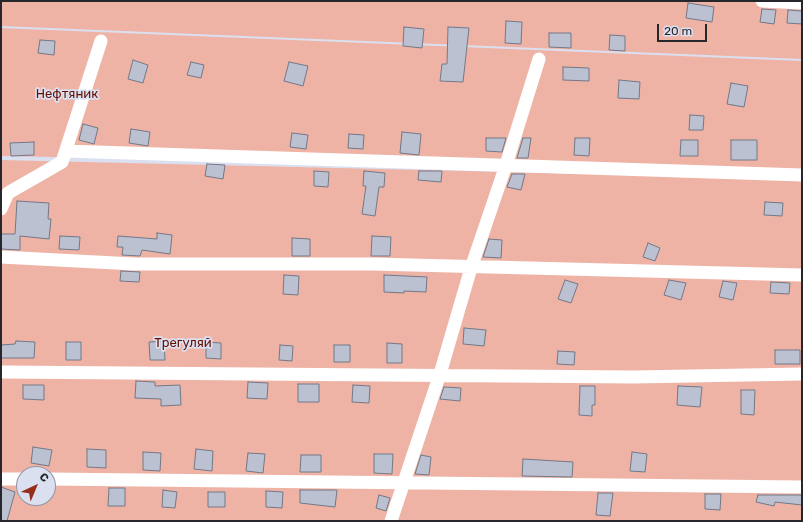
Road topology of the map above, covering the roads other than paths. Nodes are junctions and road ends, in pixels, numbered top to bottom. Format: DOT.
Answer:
graph roads {
  1 [pos="762,1"];
  2 [pos="802,3"];
  3 [pos="101,41"];
  4 [pos="539,60"];
  5 [pos="66,151"];
  6 [pos="506,165"];
  7 [pos="802,175"];
  8 [pos="1,208"];
  9 [pos="1,257"];
  10 [pos="471,268"];
  11 [pos="802,275"];
  12 [pos="1,372"];
  13 [pos="440,374"];
  14 [pos="802,374"];
  15 [pos="1,478"];
  16 [pos="16,479"];
  17 [pos="56,479"];
  18 [pos="404,484"];
  19 [pos="802,487"];
  20 [pos="391,521"];
  1 -- 2 [label="street"];
  3 -- 5 [label="street"];
  4 -- 6 [label="street"];
  5 -- 6 [label="street"];
  5 -- 8 [label="street"];
  6 -- 7 [label="street"];
  6 -- 10 [label="street"];
  9 -- 10 [label="street"];
  10 -- 11 [label="street"];
  10 -- 13 [label="street"];
  12 -- 13 [label="street"];
  13 -- 14 [label="street"];
  13 -- 18 [label="street"];
  15 -- 16 [label="street"];
  17 -- 18 [label="street"];
  18 -- 19 [label="street"];
  18 -- 20 [label="street"];
}
